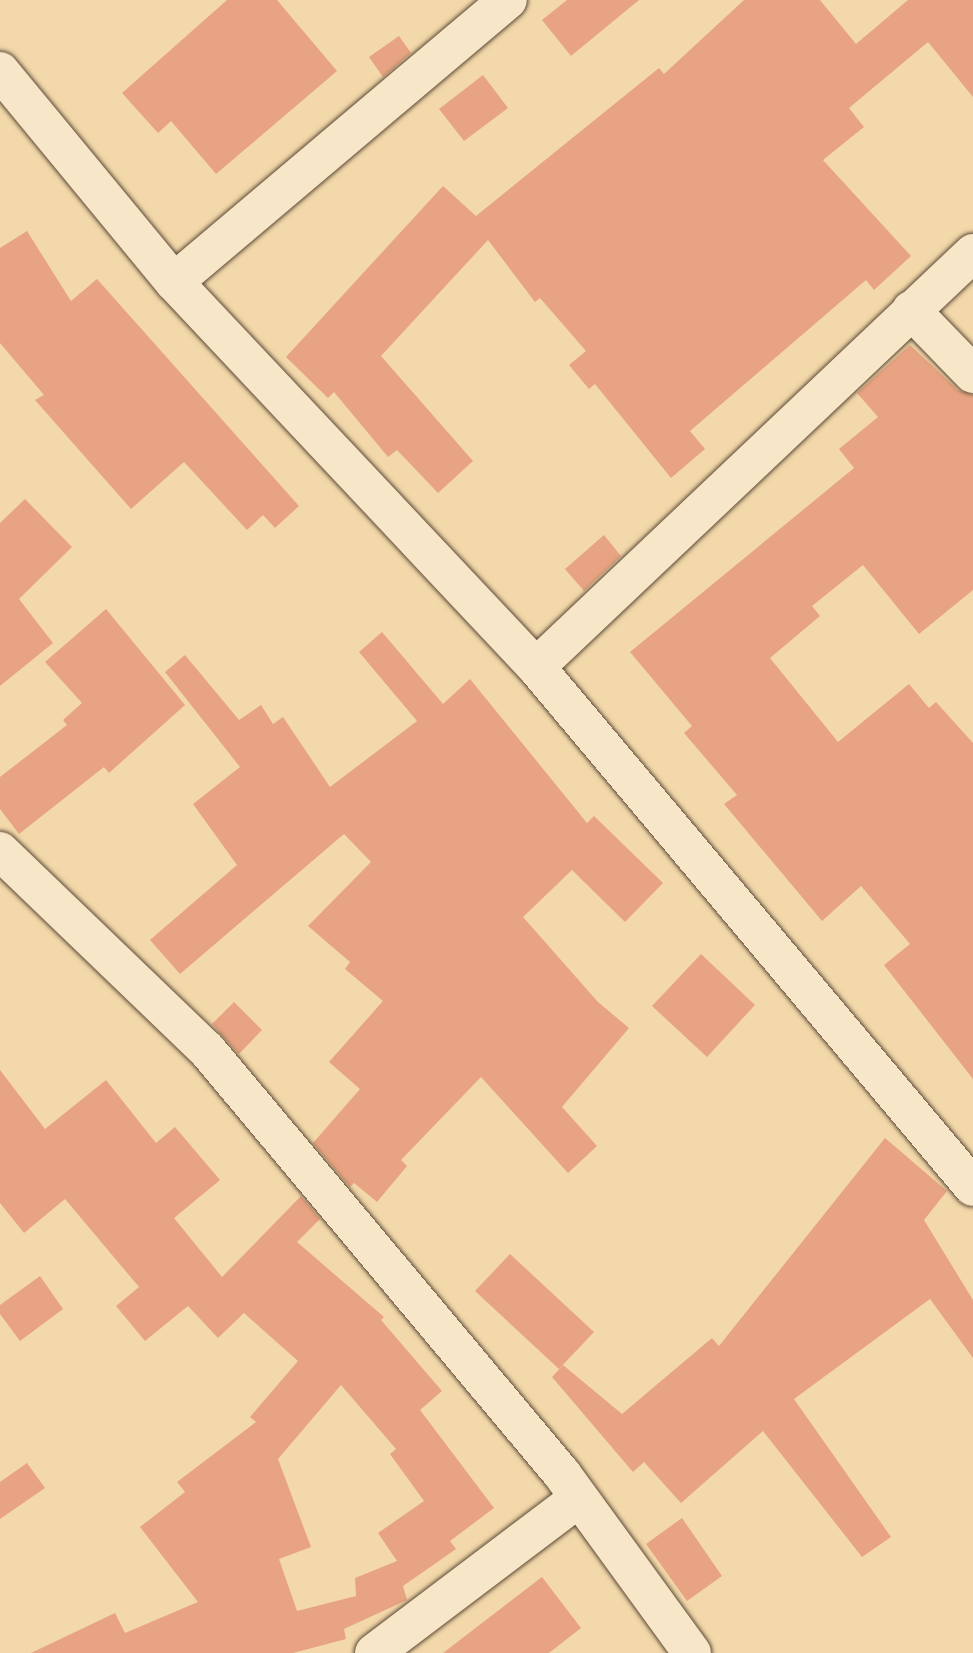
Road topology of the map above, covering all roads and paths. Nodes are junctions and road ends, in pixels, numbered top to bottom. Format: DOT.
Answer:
graph roads {
  1 [pos="508,0"];
  2 [pos="0,71"];
  3 [pos="973,253"];
  4 [pos="174,282"];
  5 [pos="911,310"];
  6 [pos="973,374"];
  7 [pos="536,667"];
  8 [pos="0,851"];
  9 [pos="973,1187"];
  10 [pos="579,1498"];
  11 [pos="374,1653"];
  12 [pos="692,1653"];
  1 -- 4 [label="street"];
  2 -- 4 [label="street"];
  3 -- 5 [label="street"];
  4 -- 7 [label="street"];
  5 -- 6 [label="street"];
  5 -- 7 [label="street"];
  7 -- 9 [label="street"];
  8 -- 10 [label="street"];
  10 -- 11 [label="street"];
  10 -- 12 [label="street"];
}
